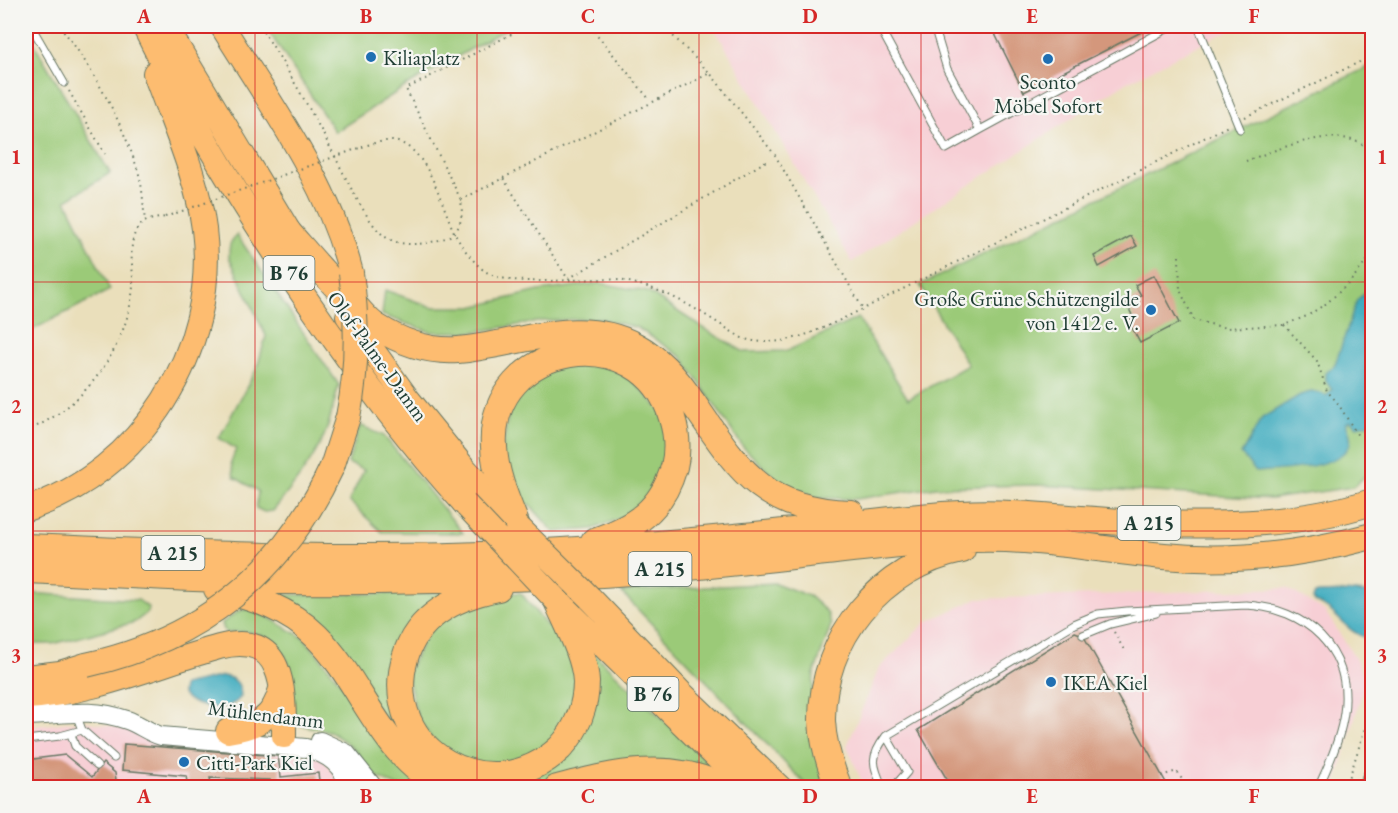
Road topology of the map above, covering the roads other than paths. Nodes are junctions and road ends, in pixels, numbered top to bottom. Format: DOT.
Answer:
graph roads {
  1 [pos="31,26"];
  2 [pos="137,26"];
  3 [pos="144,26"];
  4 [pos="165,26"];
  5 [pos="222,26"];
  6 [pos="879,26"];
  7 [pos="934,26"];
  8 [pos="1172,26"];
  9 [pos="1198,26"];
  10 [pos="64,83"];
  11 [pos="1238,125"];
  12 [pos="980,130"];
  13 [pos="287,231"];
  14 [pos="1372,502"];
  15 [pos="26,509"];
  16 [pos="507,510"];
  17 [pos="923,516"];
  18 [pos="1372,536"];
  19 [pos="1018,539"];
  20 [pos="26,547"];
  21 [pos="1329,547"];
  22 [pos="1372,550"];
  23 [pos="561,564"];
  24 [pos="26,570"];
  25 [pos="131,575"];
  26 [pos="557,601"];
  27 [pos="1171,610"];
  28 [pos="1083,635"];
  29 [pos="26,665"];
  30 [pos="86,665"];
  31 [pos="26,677"];
  32 [pos="281,686"];
  33 [pos="26,697"];
  34 [pos="76,711"];
  35 [pos="26,716"];
  36 [pos="134,722"];
  37 [pos="82,730"];
  38 [pos="228,731"];
  39 [pos="71,734"];
  40 [pos="886,736"];
  41 [pos="26,740"];
  42 [pos="285,741"];
  43 [pos="306,748"];
  44 [pos="114,758"];
  45 [pos="97,766"];
  46 [pos="1372,779"];
  47 [pos="337,788"];
  48 [pos="349,788"];
  49 [pos="374,788"];
  50 [pos="447,788"];
  51 [pos="557,788"];
  52 [pos="724,788"];
  53 [pos="748,788"];
  54 [pos="780,788"];
  55 [pos="839,788"];
  56 [pos="883,788"];
  57 [pos="893,788"];
  58 [pos="1318,788"];
  59 [pos="1370,788"];
  1 -- 10 [label="lane"];
  2 -- 15 [label="highway"];
  3 -- 26 [label="highway, Olof-Palme-Damm / B 76, bridge"];
  4 -- 13 [label="highway, Olof-Palme-Damm / B 76"];
  5 -- 30 [label="highway, bridge"];
  6 -- 12 [label="lane"];
  7 -- 12 [label="lane"];
  8 -- 12 [label="lane"];
  9 -- 11 [label="lane"];
  13 -- 16 [label="highway, Olof-Palme-Damm / B 76"];
  13 -- 17 [label="highway"];
  14 -- 17 [label="highway, A 215"];
  16 -- 23 [label="highway"];
  16 -- 54 [label="highway, Olof-Palme-Damm / B 76, bridge"];
  17 -- 23 [label="highway, A 215"];
  18 -- 21 [label="highway"];
  19 -- 21 [label="highway"];
  19 -- 23 [label="highway, A 215"];
  19 -- 55 [label="highway"];
  20 -- 23 [label="highway, A 215"];
  21 -- 22 [label="highway"];
  23 -- 25 [label="highway, A 215"];
  23 -- 26 [label="highway"];
  24 -- 25 [label="highway, A 215"];
  25 -- 50 [label="highway"];
  26 -- 53 [label="highway, B 76"];
  27 -- 28 [label="lane"];
  27 -- 40 [label="lane"];
  27 -- 58 [label="lane"];
  29 -- 30 [label="highway"];
  30 -- 31 [label="highway"];
  32 -- 33 [label="highway"];
  32 -- 38 [label="highway"];
  32 -- 42 [label="highway"];
  34 -- 35 [label="street, Mühlendamm"];
  34 -- 36 [label="street, Mühlendamm"];
  34 -- 37 [label="lane"];
  36 -- 38 [label="street, Mühlendamm"];
  36 -- 42 [label="street, Mühlendamm"];
  37 -- 39 [label="lane"];
  37 -- 44 [label="lane"];
  38 -- 42 [label="street, Mühlendamm"];
  39 -- 41 [label="lane"];
  39 -- 45 [label="lane"];
  40 -- 56 [label="lane"];
  40 -- 57 [label="lane"];
  42 -- 43 [label="street, Mühlendamm"];
  42 -- 49 [label="street, Mühlendamm"];
  43 -- 47 [label="street"];
  43 -- 48 [label="street, Mühlendamm"];
  46 -- 59 [label="main road"];
  51 -- 52 [label="highway"];
}
